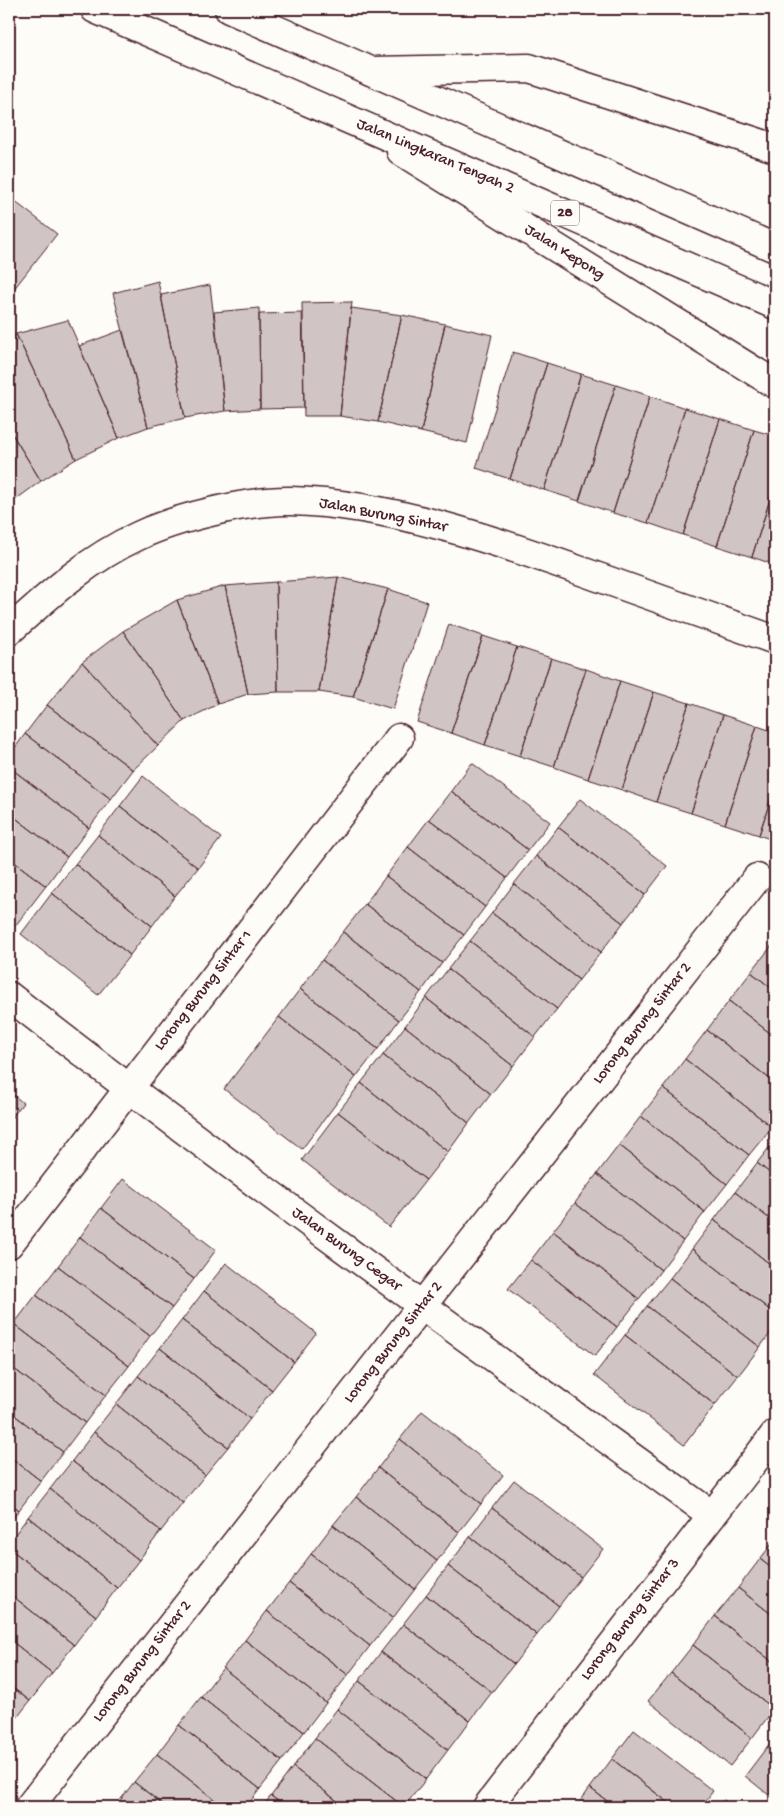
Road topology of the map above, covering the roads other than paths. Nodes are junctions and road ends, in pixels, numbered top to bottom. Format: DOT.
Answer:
graph roads {
  1 [pos="95,9"];
  2 [pos="229,9"];
  3 [pos="371,71"];
  4 [pos="354,122"];
  5 [pos="775,148"];
  6 [pos="775,248"];
  7 [pos="775,305"];
  8 [pos="775,384"];
  9 [pos="9,632"];
  10 [pos="775,640"];
  11 [pos="399,738"];
  12 [pos="757,878"];
  13 [pos="9,996"];
  14 [pos="128,1089"];
  15 [pos="9,1244"];
  16 [pos="423,1306"];
  17 [pos="775,1434"];
  18 [pos="712,1515"];
  19 [pos="29,1807"];
  20 [pos="487,1807"];
  1 -- 4 [label="main road, Jalan Lingkaran Tengah 2 / 28"];
  2 -- 3 [label="main road"];
  3 -- 5 [label="main road"];
  3 -- 6 [label="main road"];
  4 -- 7 [label="main road, Jalan Lingkaran Tengah 2 / 28"];
  4 -- 8 [label="main road, Jalan Kepong"];
  9 -- 10 [label="main road, Jalan Burung Sintar"];
  11 -- 14 [label="main road, Lorong Burung Sintar 1"];
  12 -- 16 [label="main road, Lorong Burung Sintar 2"];
  13 -- 14 [label="main road, Jalan Burung Cegar"];
  14 -- 15 [label="main road, Lorong Burung Sintar 1"];
  14 -- 16 [label="main road, Jalan Burung Cegar"];
  16 -- 18 [label="main road, Jalan Burung Cegar"];
  16 -- 19 [label="main road, Lorong Burung Sintar 2"];
  17 -- 18 [label="main road, Lorong Burung Sintar 3"];
  18 -- 20 [label="main road, Lorong Burung Sintar 3"];
}
